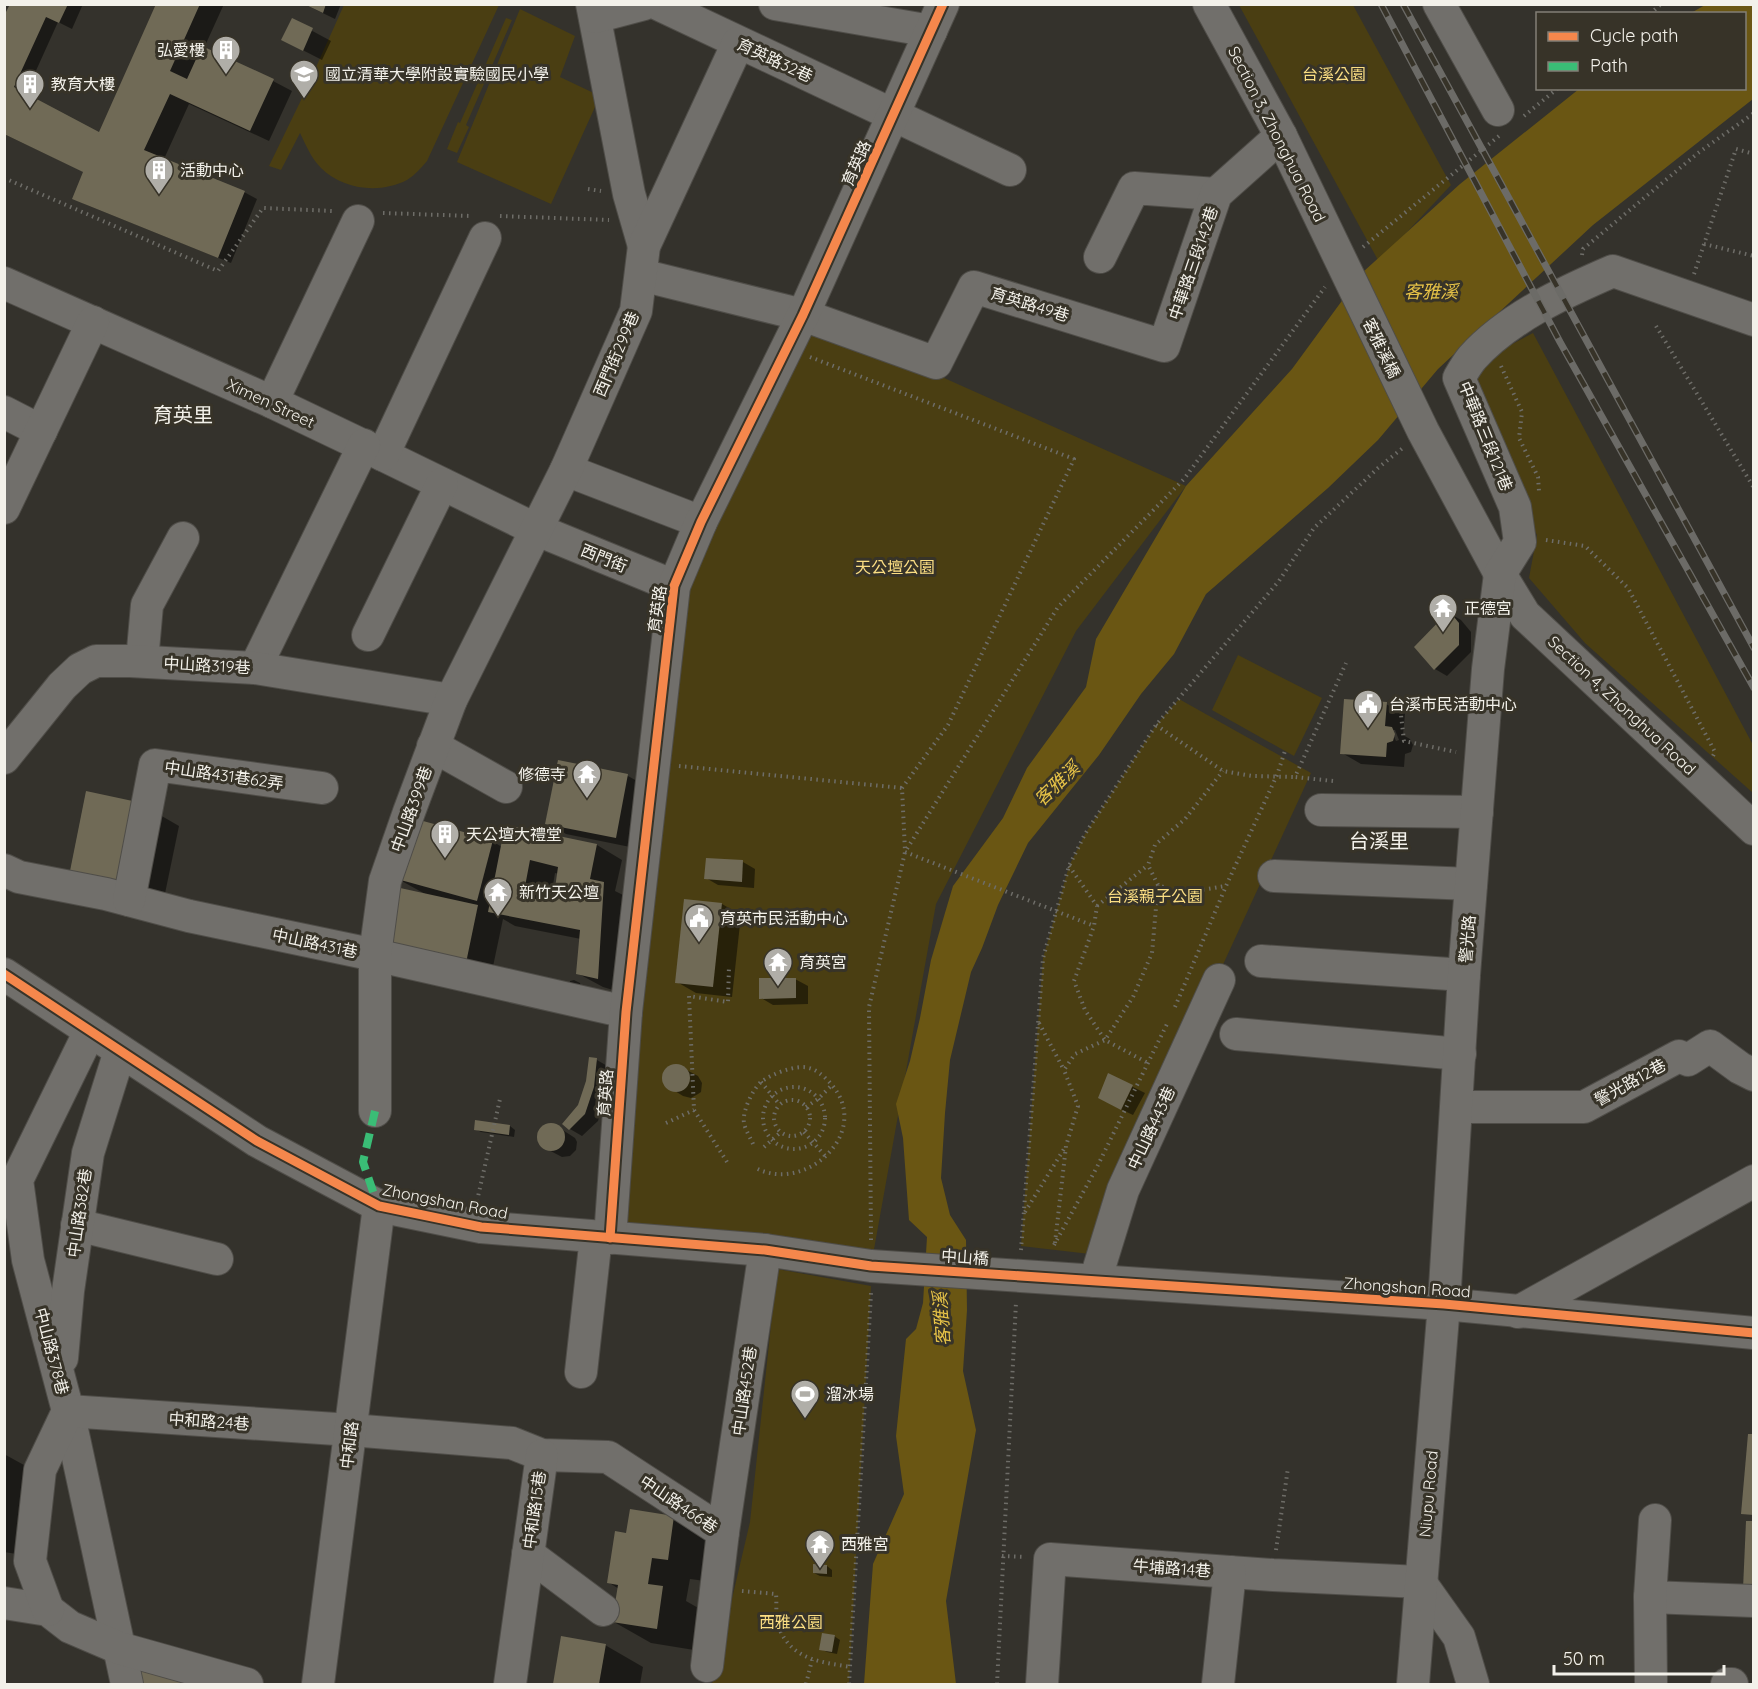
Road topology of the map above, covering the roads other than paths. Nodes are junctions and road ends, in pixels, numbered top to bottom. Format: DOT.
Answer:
graph roads {
  1 [pos="644,4"];
  2 [pos="775,4"];
  3 [pos="1209,4"];
  4 [pos="1443,6"];
  5 [pos="677,8"];
  6 [pos="594,11"];
  7 [pos="937,18"];
  8 [pos="738,43"];
  9 [pos="893,116"];
  10 [pos="1505,123"];
  11 [pos="1281,136"];
  12 [pos="1010,170"];
  13 [pos="1216,194"];
  14 [pos="357,215"];
  15 [pos="484,223"];
  16 [pos="641,247"];
  17 [pos="1100,257"];
  18 [pos="1342,264"];
  19 [pos="4,283"];
  20 [pos="803,315"];
  21 [pos="1754,320"];
  22 [pos="93,322"];
  23 [pos="1164,346"];
  24 [pos="272,402"];
  25 [pos="4,412"];
  26 [pos="41,431"];
  27 [pos="374,450"];
  28 [pos="566,470"];
  29 [pos="442,484"];
  30 [pos="4,508"];
  31 [pos="701,522"];
  32 [pos="535,529"];
  33 [pos="183,538"];
  34 [pos="1500,574"];
  35 [pos="674,586"];
  36 [pos="368,635"];
  37 [pos="142,661"];
  38 [pos="255,668"];
  39 [pos="451,700"];
  40 [pos="433,746"];
  41 [pos="4,758"];
  42 [pos="322,788"];
  43 [pos="506,788"];
  44 [pos="1321,810"];
  45 [pos="1477,812"];
  46 [pos="1754,829"];
  47 [pos="4,870"];
  48 [pos="1274,876"];
  49 [pos="1471,884"];
  50 [pos="129,900"];
  51 [pos="375,955"];
  52 [pos="1261,960"];
  53 [pos="4,974"];
  54 [pos="1464,975"];
  55 [pos="1220,980"];
  56 [pos="626,1012"];
  57 [pos="90,1031"];
  58 [pos="1236,1034"];
  59 [pos="120,1051"];
  60 [pos="1460,1054"];
  61 [pos="1754,1075"];
  62 [pos="1457,1107"];
  63 [pos="375,1111"];
  64 [pos="1754,1181"];
  65 [pos="379,1206"];
  66 [pos="77,1225"];
  67 [pos="603,1237"];
  68 [pos="765,1250"];
  69 [pos="16,1255"];
  70 [pos="217,1259"];
  71 [pos="871,1266"];
  72 [pos="1057,1278"];
  73 [pos="1095,1281"];
  74 [pos="1444,1304"];
  75 [pos="1518,1312"];
  76 [pos="1754,1333"];
  77 [pos="581,1372"];
  78 [pos="60,1379"];
  79 [pos="68,1412"];
  80 [pos="351,1430"];
  81 [pos="542,1455"];
  82 [pos="1655,1520"];
  83 [pos="723,1532"];
  84 [pos="528,1554"];
  85 [pos="1230,1572"];
  86 [pos="1420,1582"];
  87 [pos="1650,1597"];
  88 [pos="1754,1601"];
  89 [pos="4,1603"];
  90 [pos="48,1610"];
  91 [pos="603,1610"];
  92 [pos="119,1648"];
  93 [pos="707,1666"];
  94 [pos="127,1684"];
  95 [pos="247,1684"];
  96 [pos="318,1684"];
  97 [pos="510,1684"];
  98 [pos="1042,1684"];
  99 [pos="1218,1684"];
  100 [pos="1413,1684"];
  101 [pos="1473,1684"];
  102 [pos="1651,1684"];
  103 [pos="1726,1684"];
  104 [pos="1732,1684"];
  1 -- 6 [label="street"];
  2 -- 7 [label="street"];
  3 -- 11 [label="street, Section 3, Zhonghua Road"];
  4 -- 10 [label="street"];
  5 -- 8 [label="street, 育英路32巷"];
  6 -- 16 [label="street"];
  7 -- 9 [label="street, 育英路"];
  8 -- 9 [label="street, 育英路32巷"];
  8 -- 16 [label="street, 西門街299巷"];
  9 -- 12 [label="street, 育英路32巷"];
  9 -- 20 [label="street, 育英路"];
  11 -- 13 [label="street, 中華路三段142巷"];
  11 -- 18 [label="street, Section 3, Zhonghua Road"];
  13 -- 17 [label="street"];
  13 -- 23 [label="street, 中華路三段142巷"];
  14 -- 24 [label="street"];
  15 -- 27 [label="street"];
  16 -- 20 [label="street"];
  16 -- 28 [label="street, 西門街299巷"];
  18 -- 34 [label="street, 客雅溪橋"];
  19 -- 22 [label="street, Ximen Street"];
  20 -- 23 [label="street, 育英路49巷"];
  20 -- 31 [label="street, 育英路"];
  21 -- 34 [label="street, 中華路三段121巷"];
  22 -- 24 [label="street, Ximen Street"];
  22 -- 26 [label="street"];
  24 -- 27 [label="street, Ximen Street"];
  25 -- 26 [label="street"];
  26 -- 30 [label="street"];
  27 -- 29 [label="street, Ximen Street"];
  27 -- 38 [label="street"];
  28 -- 31 [label="street"];
  28 -- 32 [label="street, 西門街299巷"];
  29 -- 32 [label="street, Ximen Street"];
  29 -- 36 [label="street"];
  31 -- 35 [label="street, 育英路"];
  32 -- 35 [label="street, 西門街"];
  32 -- 39 [label="street, 中山路399巷"];
  33 -- 37 [label="street"];
  34 -- 45 [label="street, 警光路"];
  34 -- 46 [label="street, Section 4, Zhonghua Road"];
  35 -- 56 [label="street, 育英路"];
  37 -- 38 [label="street, 中山路319巷"];
  37 -- 41 [label="street, 中山路319巷"];
  38 -- 39 [label="street, 中山路319巷"];
  39 -- 40 [label="street, 中山路399巷"];
  40 -- 43 [label="street"];
  40 -- 51 [label="street, 中山路399巷"];
  42 -- 50 [label="street, 中山路431巷62弄"];
  44 -- 45 [label="street"];
  45 -- 49 [label="street, 警光路"];
  47 -- 50 [label="street, 中山路431巷"];
  48 -- 49 [label="street"];
  49 -- 54 [label="street, 警光路"];
  50 -- 51 [label="street, 中山路431巷"];
  51 -- 56 [label="street, 中山路431巷"];
  51 -- 63 [label="street, 中山路399巷"];
  52 -- 54 [label="street"];
  53 -- 57 [label="street, Zhongshan Road"];
  54 -- 60 [label="street, 警光路"];
  55 -- 73 [label="street, 中山路443巷"];
  56 -- 67 [label="street, 育英路"];
  57 -- 59 [label="street, Zhongshan Road"];
  57 -- 69 [label="street, 中山路378巷"];
  58 -- 60 [label="street"];
  59 -- 65 [label="street, Zhongshan Road"];
  59 -- 66 [label="street, 中山路382巷"];
  60 -- 62 [label="street, 警光路"];
  61 -- 62 [label="street, 警光路12巷"];
  62 -- 74 [label="street, 警光路"];
  64 -- 75 [label="street"];
  65 -- 67 [label="street, Zhongshan Road"];
  65 -- 80 [label="street, 中和路"];
  66 -- 70 [label="street"];
  66 -- 78 [label="street, 中山路382巷"];
  67 -- 68 [label="street, Zhongshan Road"];
  67 -- 77 [label="street, 育英路"];
  68 -- 71 [label="street, Zhongshan Road"];
  68 -- 83 [label="street, 中山路452巷"];
  69 -- 78 [label="street, 中山路378巷"];
  71 -- 72 [label="street, 中山橋"];
  72 -- 73 [label="street, Zhongshan Road"];
  73 -- 74 [label="street, Zhongshan Road"];
  74 -- 75 [label="street, Zhongshan Road"];
  74 -- 86 [label="street, Niupu Road"];
  75 -- 76 [label="street, Zhongshan Road"];
  78 -- 79 [label="street, 中山路378巷"];
  79 -- 80 [label="street, 中和路24巷"];
  79 -- 90 [label="street"];
  79 -- 92 [label="street, 中山路378巷"];
  80 -- 81 [label="street, 中和路15巷"];
  80 -- 96 [label="street, 中和路"];
  81 -- 83 [label="street, 中山路466巷"];
  81 -- 84 [label="street, 中和路15巷"];
  82 -- 87 [label="street"];
  83 -- 93 [label="street, 中山路466巷"];
  84 -- 91 [label="street"];
  84 -- 97 [label="street, 中和路15巷"];
  85 -- 86 [label="street, 牛埔路14巷"];
  85 -- 98 [label="street, 牛埔路14巷"];
  85 -- 99 [label="street"];
  86 -- 100 [label="street, Niupu Road"];
  86 -- 101 [label="street"];
  87 -- 88 [label="street"];
  87 -- 102 [label="street"];
  89 -- 90 [label="street"];
  90 -- 92 [label="street"];
  92 -- 94 [label="street, 中山路378巷"];
  92 -- 95 [label="street"];
  103 -- 104 [label="street"];
}
